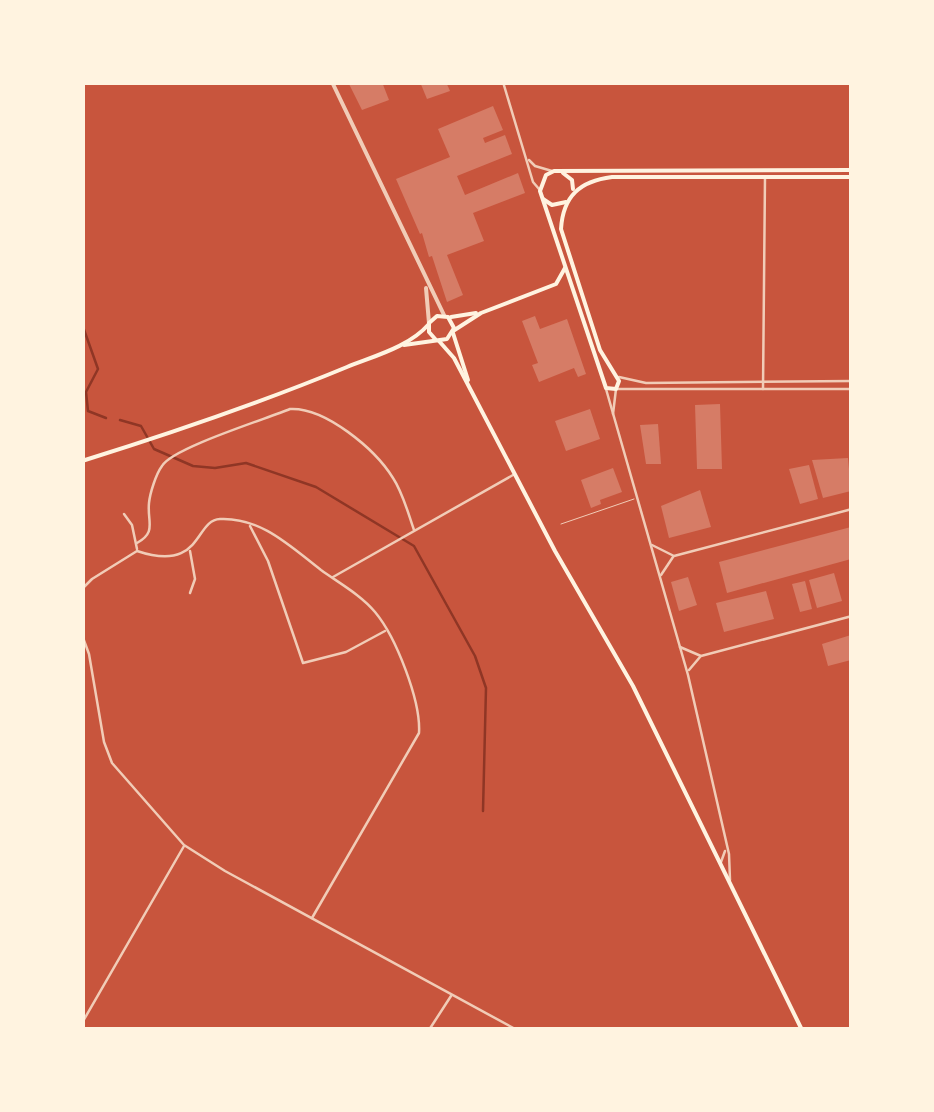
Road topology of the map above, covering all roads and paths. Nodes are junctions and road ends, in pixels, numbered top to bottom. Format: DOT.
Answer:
graph roads {
  1 [pos="332,82"];
  2 [pos="503,82"];
  3 [pos="528,158"];
  4 [pos="765,170"];
  5 [pos="556,171"];
  6 [pos="852,174"];
  7 [pos="764,178"];
  8 [pos="574,191"];
  9 [pos="540,193"];
  10 [pos="566,202"];
  11 [pos="565,268"];
  12 [pos="426,283"];
  13 [pos="556,284"];
  14 [pos="573,292"];
  15 [pos="480,312"];
  16 [pos="446,316"];
  17 [pos="429,323"];
  18 [pos="453,332"];
  19 [pos="438,340"];
  20 [pos="399,346"];
  21 [pos="614,376"];
  22 [pos="852,381"];
  23 [pos="763,382"];
  24 [pos="605,386"];
  25 [pos="763,389"];
  26 [pos="852,389"];
  27 [pos="471,390"];
  28 [pos="616,390"];
  29 [pos="614,415"];
  30 [pos="82,461"];
  31 [pos="516,473"];
  32 [pos="639,497"];
  33 [pos="852,509"];
  34 [pos="124,514"];
  35 [pos="248,523"];
  36 [pos="561,524"];
  37 [pos="414,530"];
  38 [pos="137,542"];
  39 [pos="652,545"];
  40 [pos="189,550"];
  41 [pos="137,551"];
  42 [pos="671,556"];
  43 [pos="656,560"];
  44 [pos="661,576"];
  45 [pos="332,578"];
  46 [pos="82,589"];
  47 [pos="190,593"];
  48 [pos="852,616"];
  49 [pos="386,630"];
  50 [pos="82,635"];
  51 [pos="680,647"];
  52 [pos="698,657"];
  53 [pos="684,660"];
  54 [pos="688,672"];
  55 [pos="184,845"];
  56 [pos="725,848"];
  57 [pos="718,856"];
  58 [pos="730,859"];
  59 [pos="722,865"];
  60 [pos="730,881"];
  61 [pos="312,918"];
  62 [pos="452,995"];
  63 [pos="82,1023"];
  64 [pos="428,1030"];
  65 [pos="517,1030"];
  66 [pos="802,1030"];
  1 -- 12 [label="street"];
  2 -- 3 [label="street"];
  3 -- 5 [label="street"];
  3 -- 9 [label="street"];
  4 -- 5 [label="main road"];
  4 -- 6 [label="main road"];
  4 -- 7 [label="street"];
  5 -- 8 [label="main road"];
  5 -- 9 [label="main road"];
  6 -- 7 [label="main road"];
  7 -- 8 [label="main road"];
  7 -- 23 [label="street"];
  8 -- 10 [label="main road"];
  9 -- 10 [label="main road"];
  9 -- 11 [label="main road"];
  10 -- 21 [label="main road"];
  11 -- 13 [label="main road"];
  11 -- 14 [label="main road"];
  12 -- 16 [label="street"];
  12 -- 17 [label="street"];
  13 -- 14 [label="main road"];
  13 -- 15 [label="main road"];
  14 -- 24 [label="main road"];
  15 -- 16 [label="main road"];
  15 -- 18 [label="main road"];
  16 -- 17 [label="main road"];
  16 -- 18 [label="main road"];
  17 -- 19 [label="main road"];
  17 -- 20 [label="main road"];
  18 -- 19 [label="main road"];
  18 -- 27 [label="main road"];
  19 -- 20 [label="main road"];
  19 -- 27 [label="main road"];
  20 -- 30 [label="main road"];
  21 -- 23 [label="street"];
  21 -- 24 [label="main road"];
  21 -- 28 [label="main road"];
  22 -- 23 [label="street"];
  23 -- 25 [label="street"];
  24 -- 28 [label="main road"];
  24 -- 29 [label="street"];
  25 -- 26 [label="street"];
  25 -- 28 [label="street"];
  27 -- 31 [label="main road"];
  28 -- 29 [label="street"];
  29 -- 32 [label="street"];
  31 -- 37 [label="street"];
  31 -- 57 [label="main road"];
  32 -- 36 [label="lane"];
  32 -- 39 [label="street"];
  33 -- 42 [label="street"];
  34 -- 38 [label="street"];
  35 -- 40 [label="street"];
  35 -- 45 [label="street"];
  35 -- 49 [label="street"];
  37 -- 38 [label="street"];
  37 -- 45 [label="street"];
  38 -- 41 [label="street"];
  39 -- 42 [label="street"];
  39 -- 43 [label="street"];
  40 -- 41 [label="street"];
  40 -- 47 [label="street"];
  41 -- 46 [label="street"];
  42 -- 43 [label="street"];
  42 -- 44 [label="street"];
  43 -- 44 [label="street"];
  44 -- 51 [label="street"];
  45 -- 49 [label="street"];
  48 -- 52 [label="street"];
  49 -- 61 [label="street"];
  50 -- 55 [label="street"];
  51 -- 52 [label="street"];
  51 -- 53 [label="street"];
  52 -- 53 [label="street"];
  52 -- 54 [label="street"];
  53 -- 54 [label="street"];
  54 -- 56 [label="street"];
  55 -- 61 [label="street"];
  55 -- 63 [label="street"];
  56 -- 57 [label="street"];
  56 -- 58 [label="street"];
  56 -- 59 [label="street"];
  57 -- 59 [label="main road"];
  58 -- 59 [label="street"];
  58 -- 60 [label="street"];
  59 -- 60 [label="main road"];
  60 -- 66 [label="main road"];
  61 -- 62 [label="street"];
  62 -- 64 [label="street"];
  62 -- 65 [label="street"];
}
